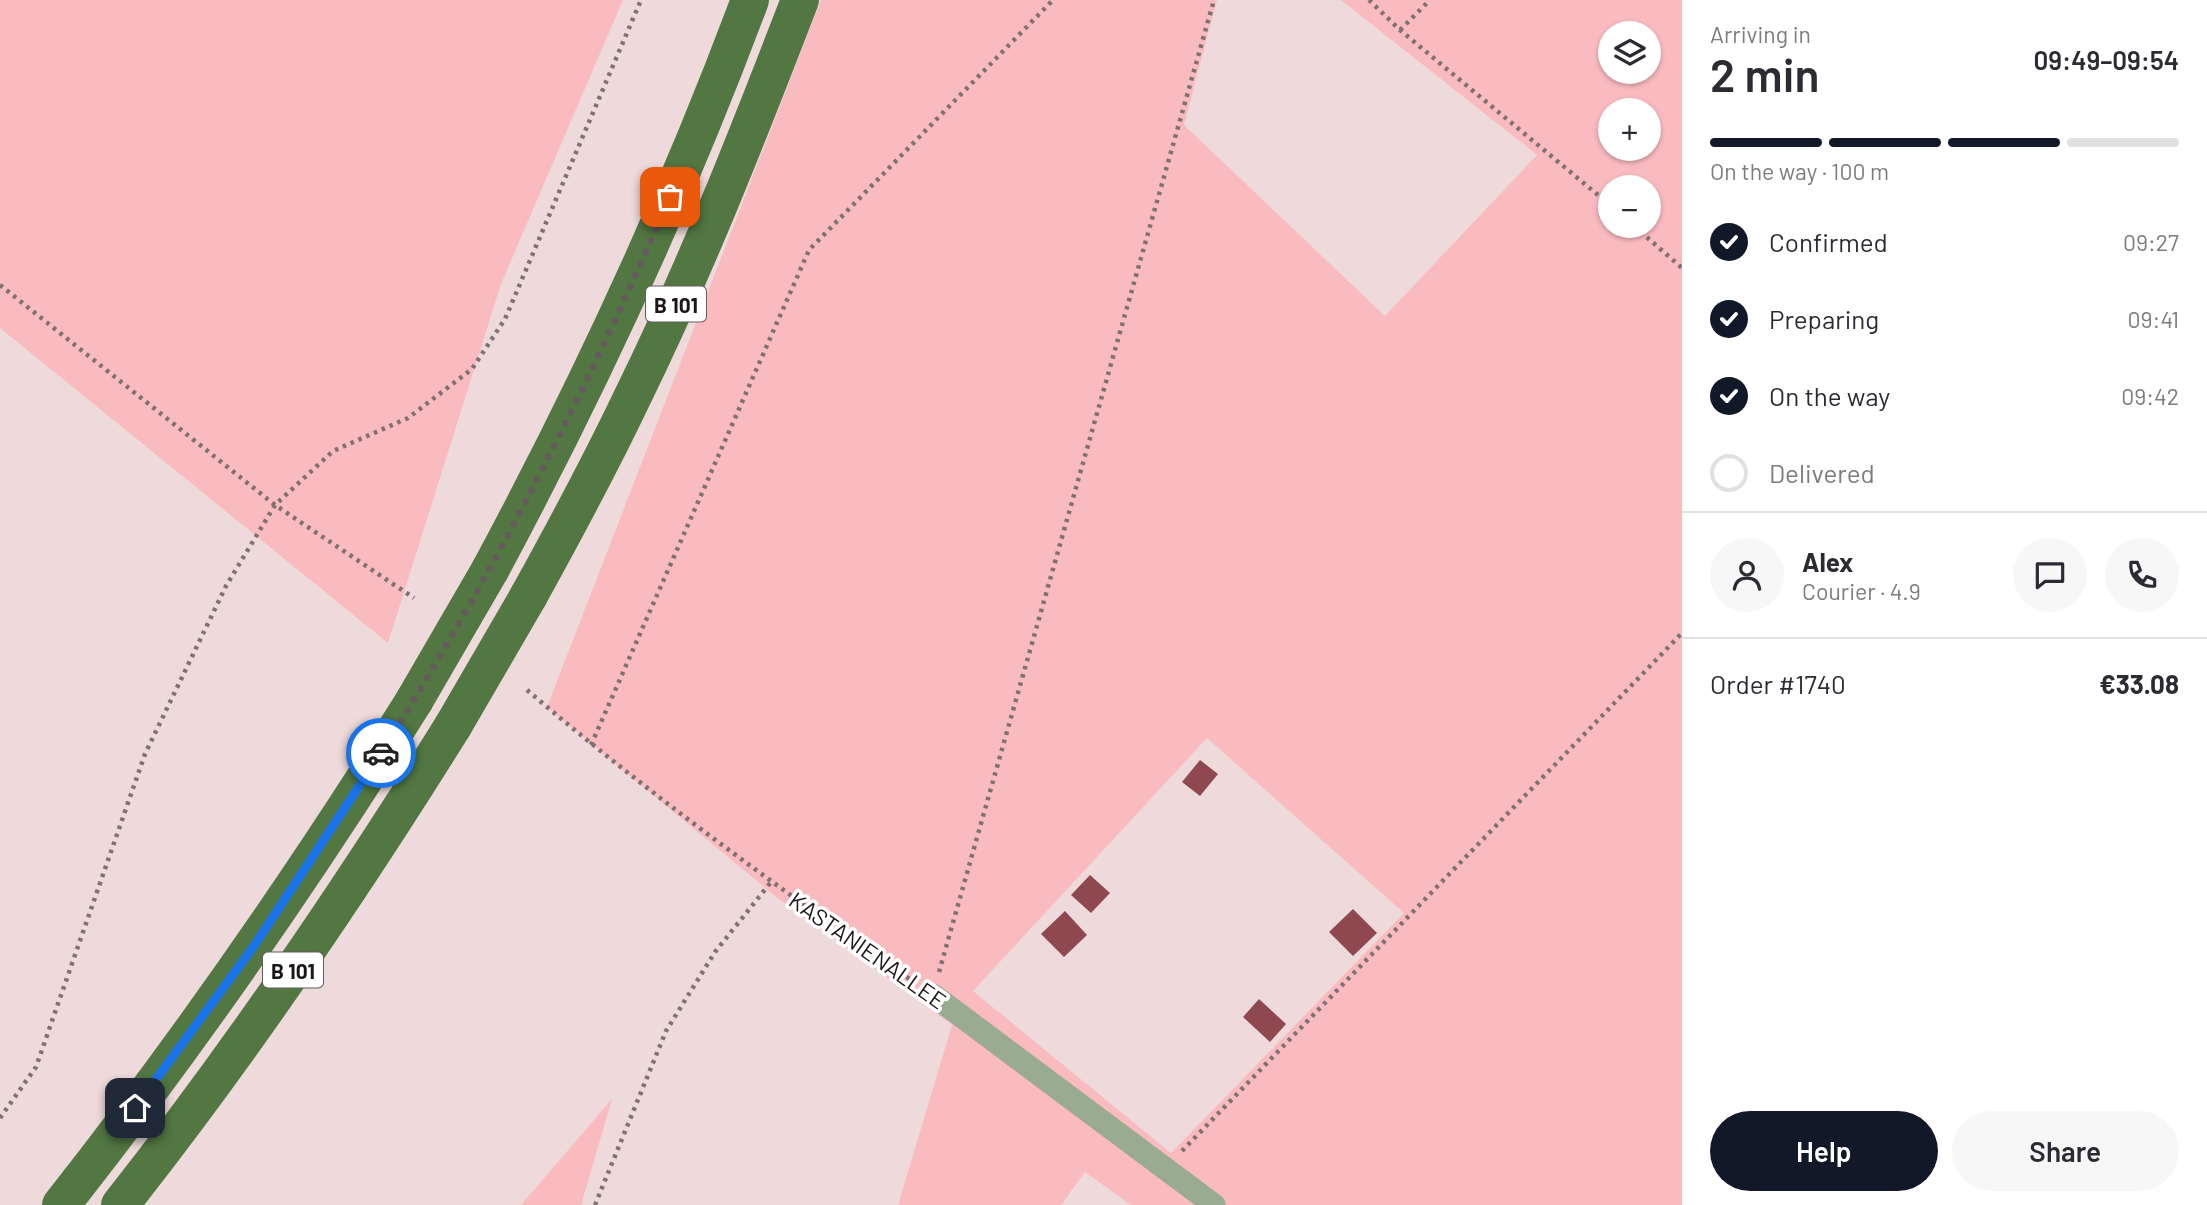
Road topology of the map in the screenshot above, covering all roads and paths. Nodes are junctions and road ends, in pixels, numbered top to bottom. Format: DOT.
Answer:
graph roads {
  1 [pos="641,0"];
  2 [pos="750,0"];
  3 [pos="800,0"];
  4 [pos="1053,0"];
  5 [pos="1214,0"];
  6 [pos="1369,0"];
  7 [pos="1430,0"];
  8 [pos="1400,30"];
  9 [pos="1598,195"];
  10 [pos="1648,238"];
  11 [pos="1682,268"];
  12 [pos="0,285"];
  13 [pos="275,505"];
  14 [pos="414,598"];
  15 [pos="1682,633"];
  16 [pos="527,690"];
  17 [pos="591,745"];
  18 [pos="771,882"];
  19 [pos="933,995"];
  20 [pos="0,1118"];
  21 [pos="1166,1168"];
  22 [pos="61,1205"];
  23 [pos="120,1205"];
  24 [pos="595,1205"];
  25 [pos="1214,1205"];
  1 -- 13 [label="path"];
  2 -- 22 [label="highway, B 101, bridge"];
  3 -- 23 [label="highway, B 101, bridge"];
  4 -- 17 [label="path"];
  5 -- 19 [label="path"];
  6 -- 8 [label="path"];
  7 -- 8 [label="path"];
  8 -- 9 [label="path"];
  10 -- 11 [label="path"];
  12 -- 13 [label="path"];
  13 -- 14 [label="path"];
  13 -- 20 [label="path"];
  15 -- 21 [label="path"];
  16 -- 17 [label="path, KASTANIENALLEE"];
  17 -- 18 [label="path, KASTANIENALLEE"];
  18 -- 19 [label="path, KASTANIENALLEE"];
  18 -- 24 [label="path"];
  19 -- 21 [label="street, KASTANIENALLEE"];
  21 -- 25 [label="street, KASTANIENALLEE"];
}
